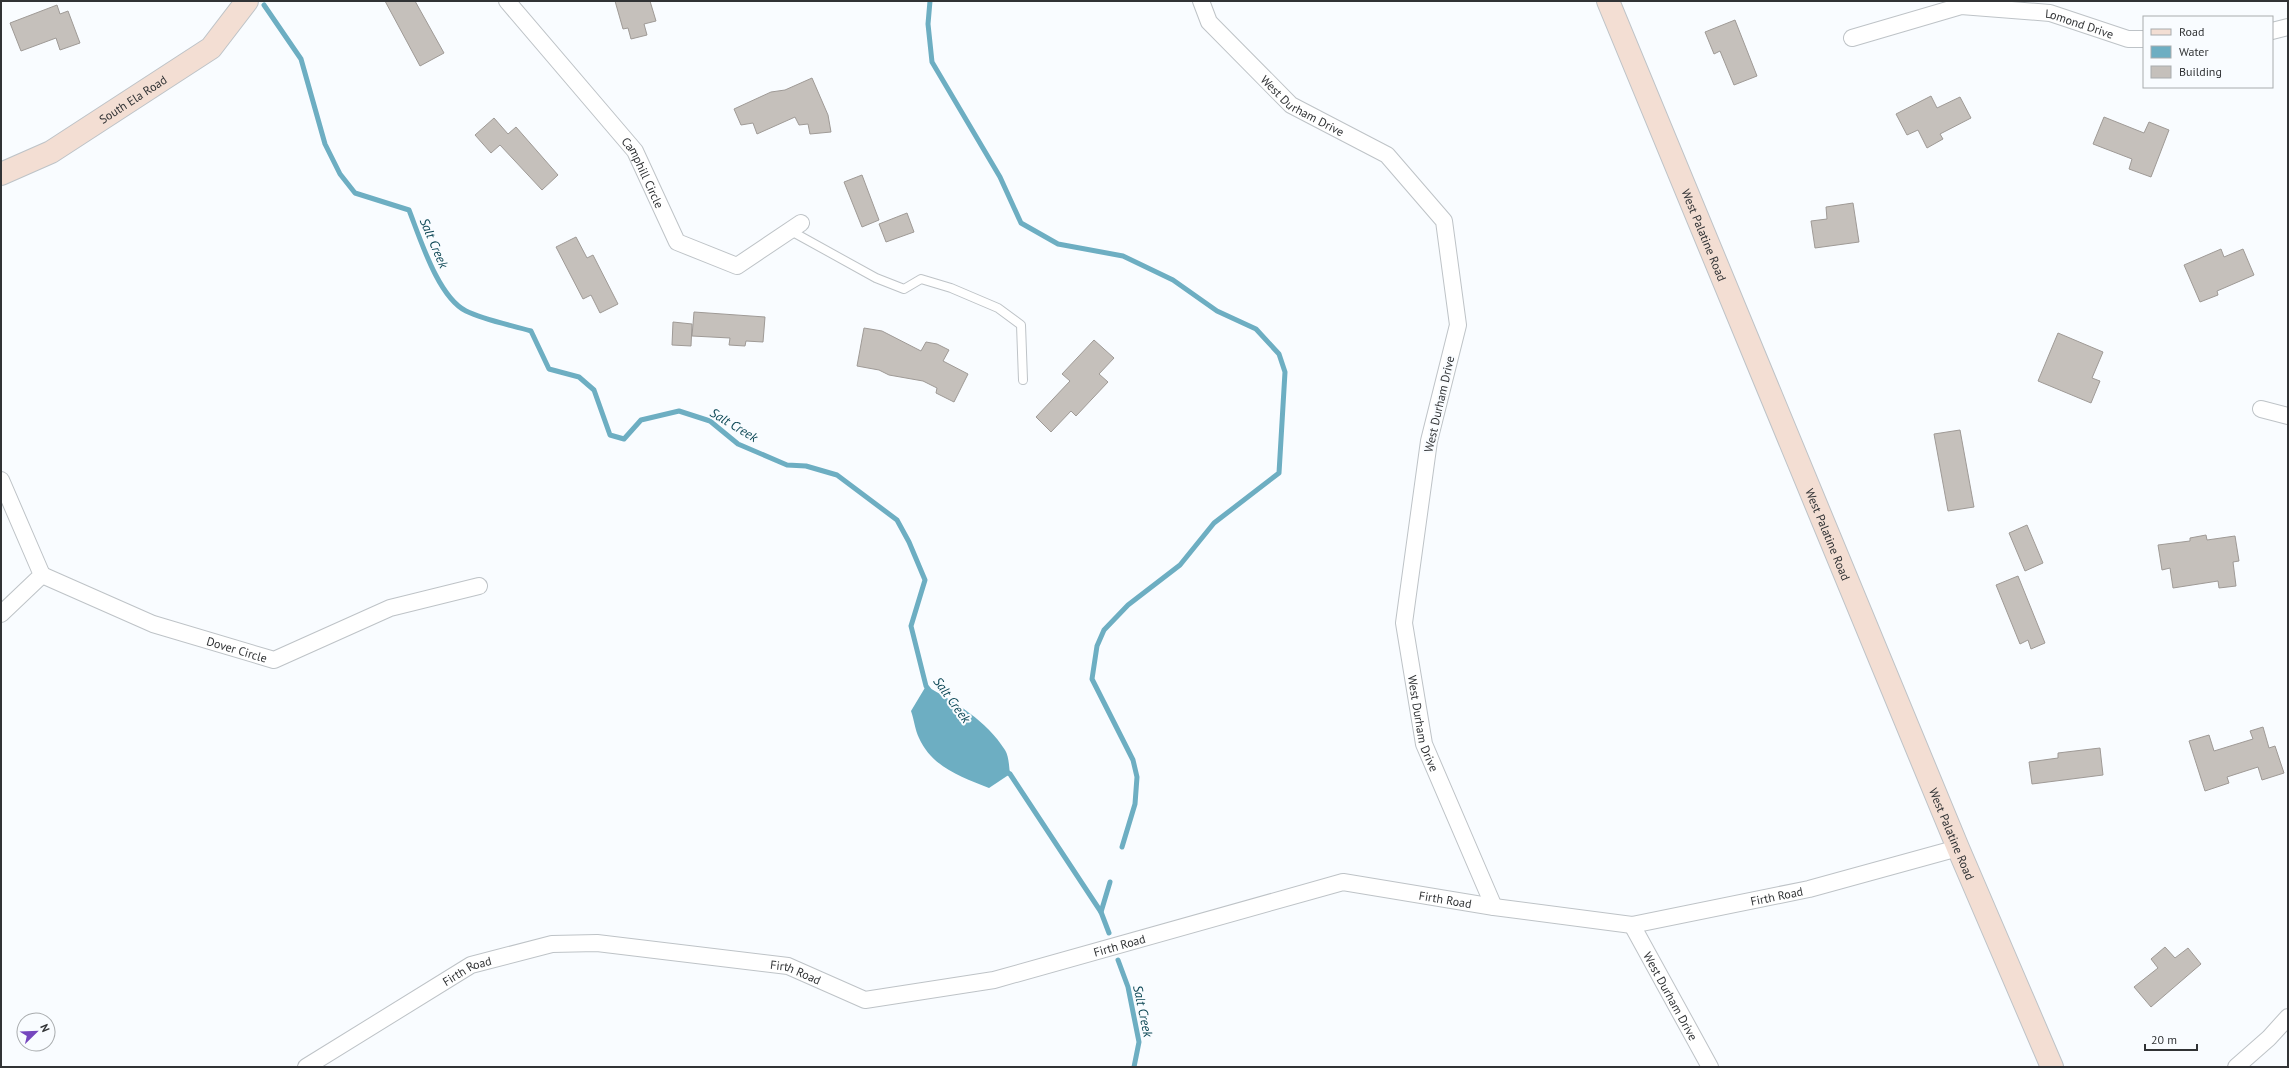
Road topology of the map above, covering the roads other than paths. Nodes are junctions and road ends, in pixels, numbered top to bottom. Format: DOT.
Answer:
graph roads {
  1 [pos="247,1"];
  2 [pos="507,1"];
  3 [pos="1201,1"];
  4 [pos="1608,1"];
  5 [pos="2288,27"];
  6 [pos="2273,30"];
  7 [pos="1852,38"];
  8 [pos="2143,39"];
  9 [pos="1,174"];
  10 [pos="796,227"];
  11 [pos="1023,380"];
  12 [pos="2261,409"];
  13 [pos="2288,416"];
  14 [pos="1,480"];
  15 [pos="42,575"];
  16 [pos="479,586"];
  17 [pos="1,614"];
  18 [pos="1958,848"];
  19 [pos="1494,906"];
  20 [pos="1632,925"];
  21 [pos="2288,1017"];
  22 [pos="306,1067"];
  23 [pos="1710,1067"];
  24 [pos="2052,1067"];
  25 [pos="2236,1067"];
  1 -- 9 [label="main road, South Ela Road"];
  2 -- 10 [label="street, Camphill Circle"];
  3 -- 19 [label="street, West Durham Drive"];
  4 -- 18 [label="main road, West Palatine Road"];
  5 -- 6 [label="street"];
  7 -- 8 [label="street, Lomond Drive"];
  10 -- 11 [label="lane"];
  12 -- 13 [label="street"];
  14 -- 15 [label="street"];
  15 -- 16 [label="street, Dover Circle"];
  15 -- 17 [label="street"];
  18 -- 20 [label="street, Firth Road"];
  18 -- 24 [label="main road, West Palatine Road"];
  19 -- 20 [label="street, Firth Road"];
  19 -- 22 [label="street, Firth Road"];
  20 -- 23 [label="street, West Durham Drive"];
  21 -- 25 [label="street"];
}
